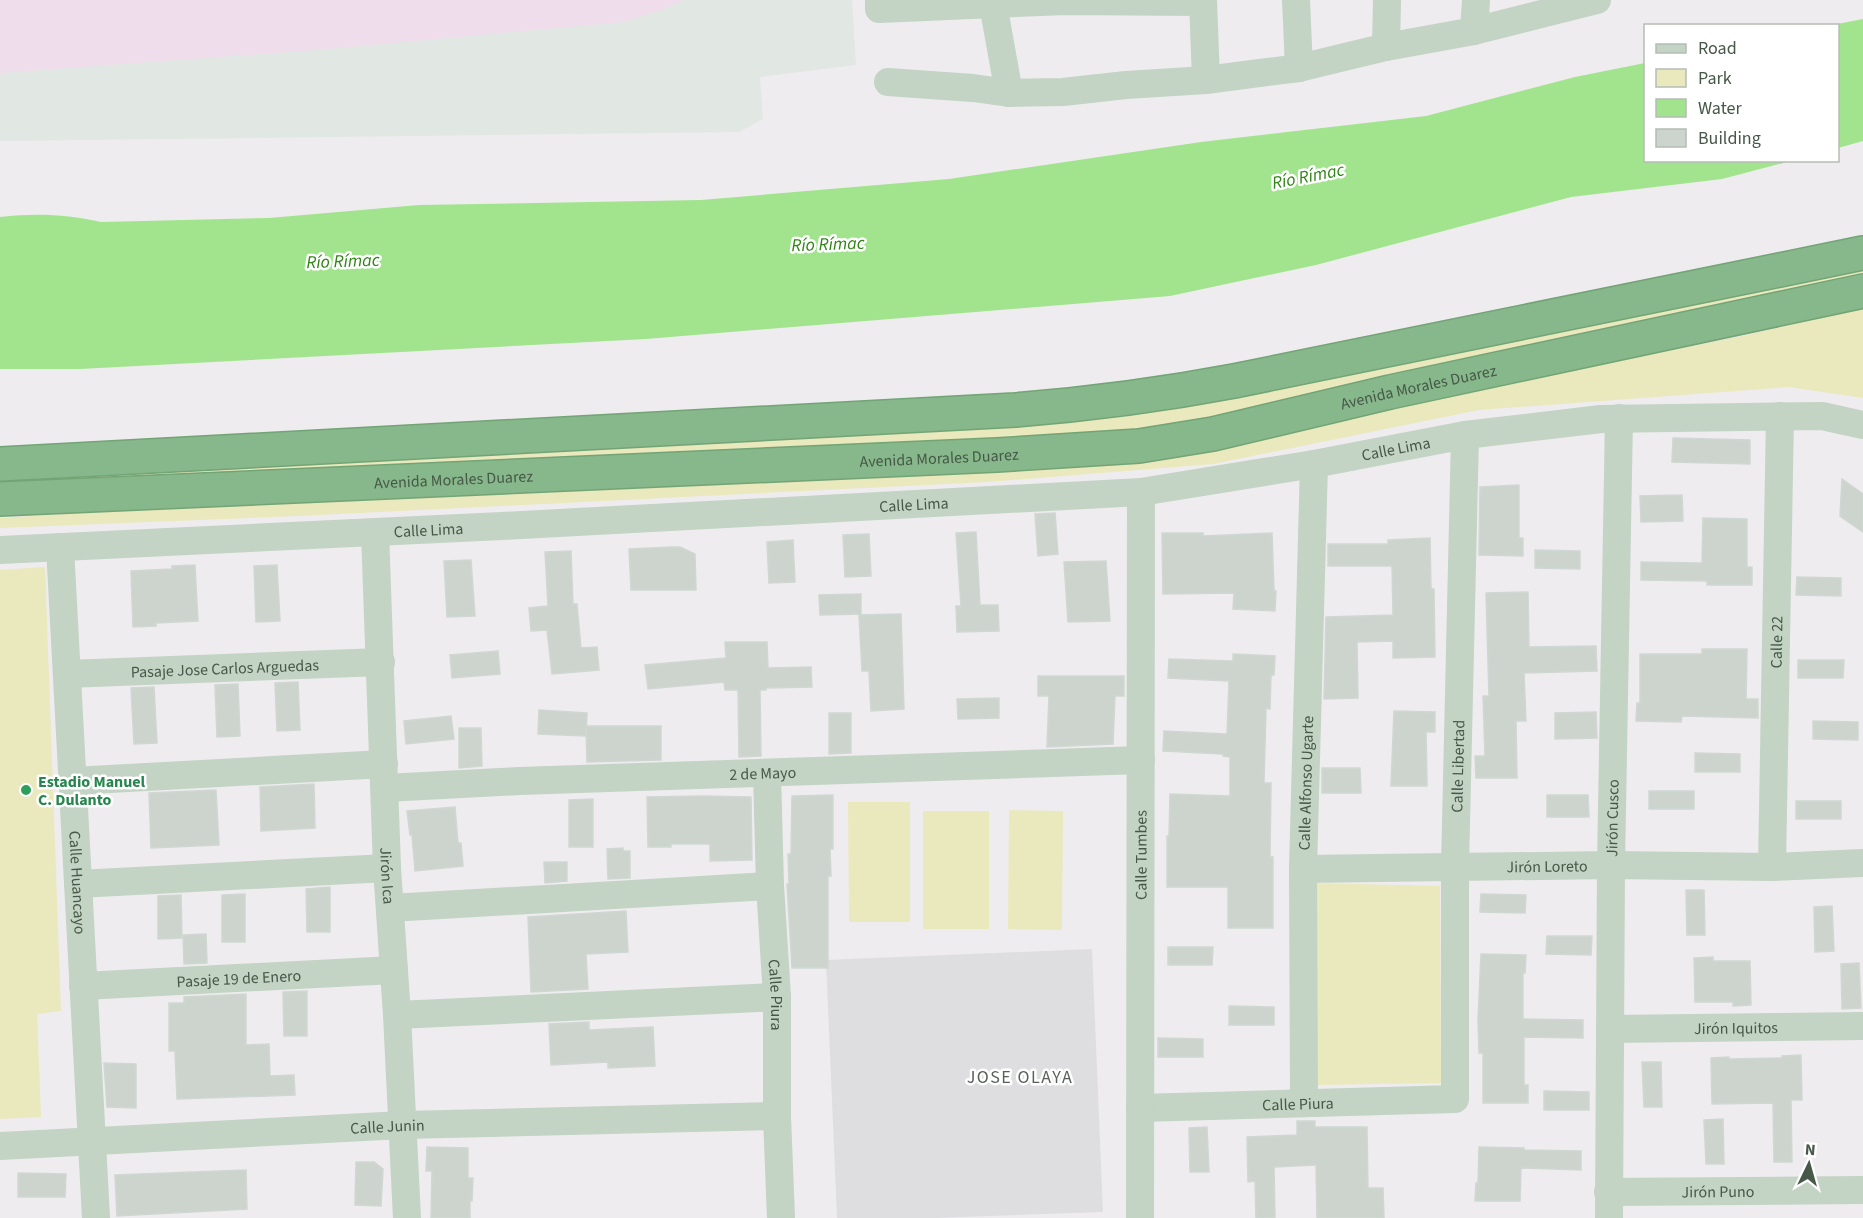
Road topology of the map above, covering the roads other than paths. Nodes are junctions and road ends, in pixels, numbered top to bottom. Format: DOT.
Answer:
graph roads {
  1 [pos="879,0"];
  2 [pos="1296,0"];
  3 [pos="1387,0"];
  4 [pos="1476,0"];
  5 [pos="1597,0"];
  6 [pos="1203,1"];
  7 [pos="993,4"];
  8 [pos="1474,31"];
  9 [pos="1386,47"];
  10 [pos="1299,68"];
  11 [pos="1206,80"];
  12 [pos="888,82"];
  13 [pos="1009,93"];
  14 [pos="1863,253"];
  15 [pos="1863,291"];
  16 [pos="1863,410"];
  17 [pos="1780,416"];
  18 [pos="1822,416"];
  19 [pos="1619,418"];
  20 [pos="1863,425"];
  21 [pos="1465,435"];
  22 [pos="0,464"];
  23 [pos="1314,464"];
  24 [pos="1141,492"];
  25 [pos="0,499"];
  26 [pos="375,532"];
  27 [pos="60,547"];
  28 [pos="0,550"];
  29 [pos="381,662"];
  30 [pos="67,675"];
  31 [pos="1141,760"];
  32 [pos="767,773"];
  33 [pos="384,776"];
  34 [pos="73,781"];
  35 [pos="1863,863"];
  36 [pos="1611,865"];
  37 [pos="1455,867"];
  38 [pos="1772,867"];
  39 [pos="387,868"];
  40 [pos="1303,869"];
  41 [pos="78,884"];
  42 [pos="770,886"];
  43 [pos="390,908"];
  44 [pos="394,970"];
  45 [pos="83,986"];
  46 [pos="777,996"];
  47 [pos="397,1015"];
  48 [pos="1863,1026"];
  49 [pos="1610,1029"];
  50 [pos="1455,1099"];
  51 [pos="1304,1103"];
  52 [pos="1140,1108"];
  53 [pos="777,1116"];
  54 [pos="403,1125"];
  55 [pos="92,1141"];
  56 [pos="0,1146"];
  57 [pos="1863,1190"];
  58 [pos="1609,1205"];
  59 [pos="96,1218"];
  60 [pos="407,1218"];
  61 [pos="781,1218"];
  62 [pos="1140,1218"];
  1 -- 7 [label="street"];
  2 -- 10 [label="street"];
  3 -- 9 [label="street"];
  4 -- 8 [label="street"];
  5 -- 8 [label="street"];
  6 -- 7 [label="street"];
  6 -- 11 [label="street"];
  7 -- 13 [label="street"];
  8 -- 9 [label="street"];
  9 -- 10 [label="street"];
  10 -- 11 [label="street"];
  11 -- 13 [label="street"];
  12 -- 13 [label="street"];
  14 -- 22 [label="highway"];
  15 -- 25 [label="highway, Avenida Morales Duarez"];
  16 -- 18 [label="street, Calle Lima"];
  17 -- 18 [label="street, Calle Lima"];
  17 -- 19 [label="street, Calle Lima"];
  17 -- 38 [label="street, Calle 22"];
  18 -- 20 [label="street, Calle Lima"];
  19 -- 21 [label="street, Calle Lima"];
  19 -- 36 [label="street, Jirón Cusco"];
  21 -- 23 [label="street, Calle Lima"];
  21 -- 37 [label="street, Calle Libertad"];
  23 -- 24 [label="street, Calle Lima"];
  23 -- 40 [label="street, Calle Alfonso Ugarte"];
  24 -- 26 [label="street, Calle Lima"];
  24 -- 31 [label="street, Calle Tumbes"];
  26 -- 27 [label="street, Calle Lima"];
  26 -- 29 [label="street, Jirón Ica"];
  27 -- 28 [label="street, Calle Lima"];
  27 -- 30 [label="street, Calle Huancayo"];
  29 -- 30 [label="street, Pasaje Jose Carlos Arguedas"];
  29 -- 33 [label="street, Jirón Ica"];
  30 -- 34 [label="street, Calle Huancayo"];
  31 -- 32 [label="street, 2 de Mayo"];
  31 -- 52 [label="street, Calle Tumbes"];
  32 -- 33 [label="street, 2 de Mayo"];
  32 -- 42 [label="street, Calle Piura"];
  33 -- 34 [label="street, 2 de Mayo"];
  33 -- 39 [label="street, Jirón Ica"];
  34 -- 41 [label="street, Calle Huancayo"];
  35 -- 38 [label="street, Jirón Loreto"];
  36 -- 37 [label="street, Jirón Loreto"];
  36 -- 38 [label="street, Jirón Loreto"];
  36 -- 49 [label="street, Jirón Cusco"];
  37 -- 40 [label="street, Jirón Loreto"];
  37 -- 50 [label="street, Calle Libertad"];
  39 -- 41 [label="street"];
  39 -- 43 [label="street, Jirón Ica"];
  40 -- 51 [label="street, Calle Alfonso Ugarte"];
  41 -- 45 [label="street, Calle Huancayo"];
  42 -- 43 [label="street"];
  42 -- 46 [label="street, Calle Piura"];
  43 -- 44 [label="street, Jirón Ica"];
  44 -- 45 [label="street, Pasaje 19 de Enero"];
  44 -- 47 [label="street, Jirón Ica"];
  45 -- 55 [label="street, Calle Huancayo"];
  46 -- 47 [label="street"];
  46 -- 53 [label="street, Calle Piura"];
  47 -- 54 [label="street, Jirón Ica"];
  48 -- 49 [label="street, Jirón Iquitos"];
  49 -- 58 [label="street, Jirón Cusco"];
  50 -- 51 [label="street, Calle Piura"];
  51 -- 52 [label="street, Calle Piura"];
  52 -- 62 [label="street, Calle Tumbes"];
  53 -- 54 [label="street, Calle Junin"];
  53 -- 61 [label="street, Calle Piura"];
  54 -- 55 [label="street, Calle Junin"];
  54 -- 60 [label="street, Jirón Ica"];
  55 -- 56 [label="street, Calle Junin"];
  55 -- 59 [label="street, Calle Huancayo"];
  57 -- 58 [label="street, Jirón Puno"];
}
